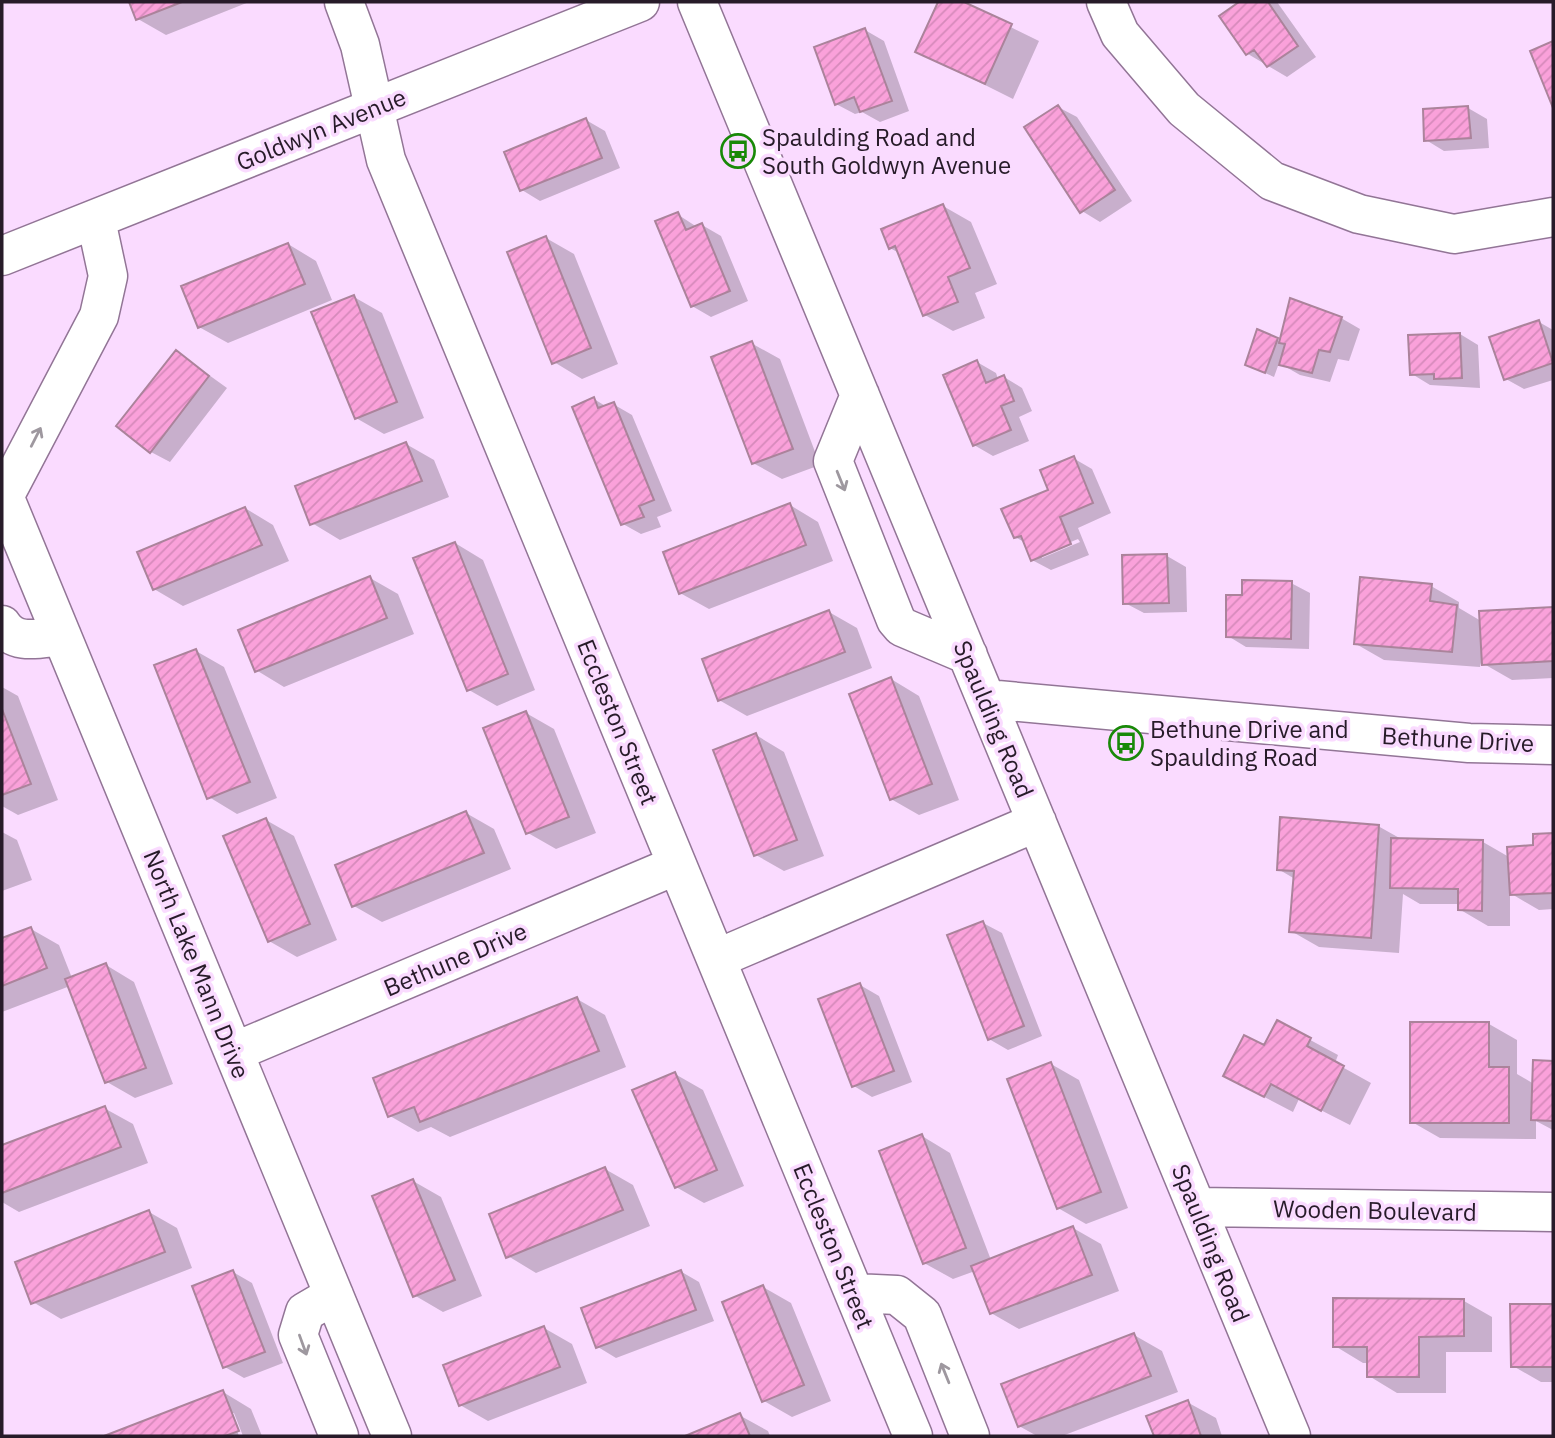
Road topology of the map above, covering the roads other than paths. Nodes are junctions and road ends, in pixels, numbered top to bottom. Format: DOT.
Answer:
graph roads {
  1 [pos="344,2"];
  2 [pos="697,2"];
  3 [pos="1106,2"];
  4 [pos="631,4"];
  5 [pos="374,107"];
  6 [pos="1553,217"];
  7 [pos="96,220"];
  8 [pos="2,256"];
  9 [pos="860,395"];
  10 [pos="3,494"];
  11 [pos="2,625"];
  12 [pos="62,636"];
  13 [pos="968,655"];
  14 [pos="986,699"];
  15 [pos="1553,745"];
  16 [pos="1037,822"];
  17 [pos="677,865"];
  18 [pos="716,959"];
  19 [pos="234,1052"];
  20 [pos="1196,1207"];
  21 [pos="1553,1212"];
  22 [pos="853,1293"];
  23 [pos="334,1295"];
  24 [pos="339,1436"];
  25 [pos="392,1436"];
  26 [pos="913,1436"];
  27 [pos="970,1436"];
  28 [pos="1291,1436"];
  1 -- 5 [label="street, Eccleston Street"];
  2 -- 9 [label="street, Spaulding Road"];
  3 -- 6 [label="street"];
  4 -- 5 [label="street, Goldwyn Avenue"];
  5 -- 7 [label="street, Goldwyn Avenue"];
  5 -- 17 [label="street, Eccleston Street"];
  7 -- 8 [label="street, Goldwyn Avenue"];
  10 -- 7 [label="street, one-way"];
  9 -- 13 [label="street, Spaulding Road"];
  9 -- 13 [label="street, one-way"];
  10 -- 12 [label="street, North Lake Mann Drive"];
  11 -- 12 [label="street"];
  12 -- 19 [label="street, North Lake Mann Drive"];
  13 -- 14 [label="street, Spaulding Road"];
  14 -- 15 [label="street, Bethune Drive"];
  14 -- 16 [label="street, Spaulding Road"];
  16 -- 18 [label="street"];
  16 -- 20 [label="street, Spaulding Road"];
  17 -- 18 [label="street, Eccleston Street"];
  17 -- 19 [label="street, Bethune Drive"];
  18 -- 22 [label="street, Eccleston Street"];
  19 -- 23 [label="street, North Lake Mann Drive"];
  20 -- 21 [label="street, Wooden Boulevard"];
  20 -- 28 [label="street, Spaulding Road"];
  22 -- 26 [label="street, Eccleston Street"];
  27 -- 22 [label="street, one-way"];
  23 -- 24 [label="street, one-way"];
  23 -- 25 [label="street, North Lake Mann Drive"];
}
